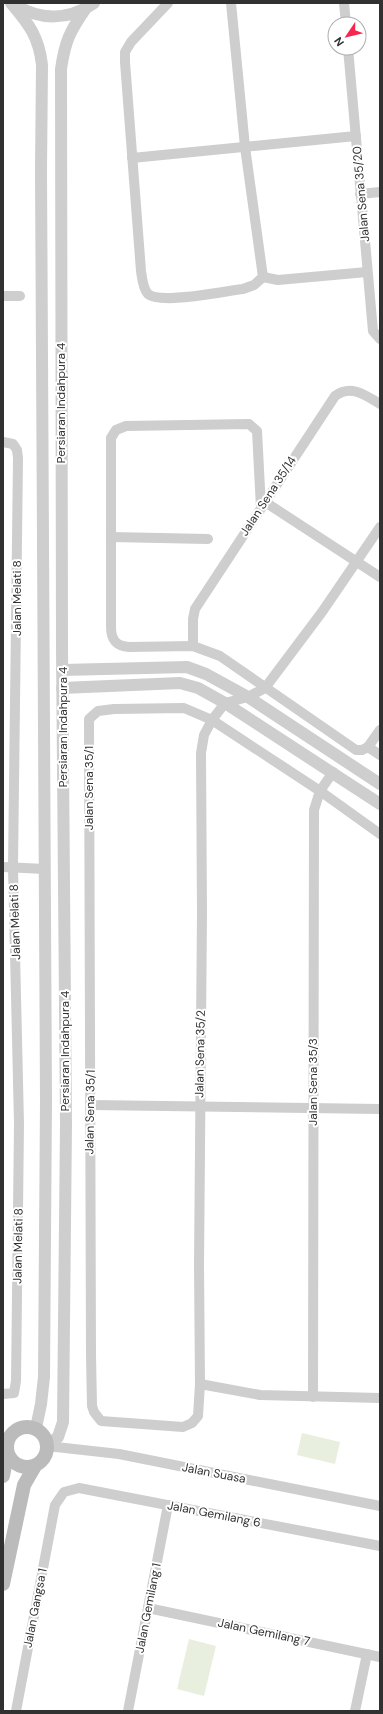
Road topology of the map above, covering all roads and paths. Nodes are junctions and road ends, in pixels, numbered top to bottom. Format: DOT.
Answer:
graph roads {
  1 [pos="12,3"];
  2 [pos="168,3"];
  3 [pos="231,3"];
  4 [pos="344,3"];
  5 [pos="90,6"];
  6 [pos="345,16"];
  7 [pos="349,56"];
  8 [pos="356,136"];
  9 [pos="246,147"];
  10 [pos="132,158"];
  11 [pos="380,192"];
  12 [pos="360,194"];
  13 [pos="367,272"];
  14 [pos="263,277"];
  15 [pos="3,296"];
  16 [pos="20,296"];
  17 [pos="379,339"];
  18 [pos="380,404"];
  19 [pos="8,443"];
  20 [pos="263,505"];
  21 [pos="380,527"];
  22 [pos="111,537"];
  23 [pos="208,539"];
  24 [pos="356,562"];
  25 [pos="380,576"];
  26 [pos="193,646"];
  27 [pos="62,670"];
  28 [pos="62,688"];
  29 [pos="265,688"];
  30 [pos="248,697"];
  31 [pos="225,703"];
  32 [pos="212,720"];
  33 [pos="380,730"];
  34 [pos="368,747"];
  35 [pos="380,755"];
  36 [pos="333,772"];
  37 [pos="380,784"];
  38 [pos="320,791"];
  39 [pos="380,804"];
  40 [pos="380,834"];
  41 [pos="8,867"];
  42 [pos="45,869"];
  43 [pos="90,1105"];
  44 [pos="200,1107"];
  45 [pos="313,1108"];
  46 [pos="380,1109"];
  47 [pos="200,1384"];
  48 [pos="4,1394"];
  49 [pos="313,1397"];
  50 [pos="380,1398"];
  51 [pos="183,1427"];
  52 [pos="36,1428"];
  53 [pos="8,1429"];
  54 [pos="47,1446"];
  55 [pos="6,1449"];
  56 [pos="35,1466"];
  57 [pos="3,1476"];
  58 [pos="168,1504"];
  59 [pos="54,1505"];
  60 [pos="380,1506"];
  61 [pos="380,1546"];
  62 [pos="3,1584"];
  63 [pos="148,1608"];
  64 [pos="367,1654"];
  65 [pos="380,1657"];
  66 [pos="16,1711"];
  67 [pos="128,1711"];
  68 [pos="355,1711"];
  1 -- 5 [label="street"];
  1 -- 42 [label="street, Persiaran Indahpura 4"];
  2 -- 10 [label="street"];
  3 -- 9 [label="street"];
  4 -- 6 [label="street"];
  5 -- 27 [label="street, Persiaran Indahpura 4"];
  7 -- 8 [label="street, Jalan Sena 35/20"];
  8 -- 9 [label="street"];
  8 -- 12 [label="street, Jalan Sena 35/20"];
  9 -- 10 [label="street"];
  9 -- 14 [label="street"];
  10 -- 14 [label="street"];
  11 -- 12 [label="street"];
  12 -- 13 [label="street, Jalan Sena 35/20"];
  13 -- 14 [label="street"];
  13 -- 17 [label="street, Jalan Sena 35/20"];
  15 -- 16 [label="street"];
  18 -- 20 [label="street, Jalan Sena 35/14"];
  19 -- 41 [label="street, Jalan Melati 8"];
  20 -- 22 [label="street"];
  20 -- 24 [label="street"];
  20 -- 26 [label="street, Jalan Sena 35/14"];
  21 -- 24 [label="street"];
  22 -- 23 [label="street"];
  22 -- 26 [label="street"];
  24 -- 25 [label="street"];
  24 -- 29 [label="street"];
  26 -- 29 [label="street"];
  27 -- 28 [label="street, Persiaran Indahpura 4"];
  27 -- 30 [label="street"];
  28 -- 31 [label="street"];
  28 -- 54 [label="street, Persiaran Indahpura 4"];
  29 -- 30 [label="street"];
  29 -- 34 [label="street"];
  30 -- 31 [label="street"];
  30 -- 37 [label="street"];
  31 -- 32 [label="street, Jalan Sena 35/2"];
  31 -- 36 [label="street"];
  32 -- 38 [label="street"];
  32 -- 43 [label="street, Jalan Sena 35/1"];
  32 -- 44 [label="street, Jalan Sena 35/2"];
  33 -- 34 [label="street"];
  34 -- 35 [label="street"];
  36 -- 38 [label="street, Jalan Sena 35/3"];
  36 -- 39 [label="street"];
  38 -- 40 [label="street"];
  38 -- 45 [label="street, Jalan Sena 35/3"];
  41 -- 42 [label="street"];
  41 -- 48 [label="street, Jalan Melati 8"];
  42 -- 52 [label="street, Persiaran Indahpura 4"];
  43 -- 44 [label="street"];
  43 -- 51 [label="street, Jalan Sena 35/1"];
  44 -- 45 [label="street"];
  44 -- 47 [label="street, Jalan Sena 35/2"];
  45 -- 46 [label="street"];
  45 -- 49 [label="street, Jalan Sena 35/3"];
  47 -- 49 [label="street"];
  47 -- 51 [label="street, Jalan Sena 35/2"];
  49 -- 50 [label="street"];
  52 -- 53 [label="main road"];
  52 -- 54 [label="main road"];
  53 -- 55 [label="main road"];
  54 -- 56 [label="main road"];
  54 -- 60 [label="street, Jalan Suasa"];
  55 -- 56 [label="main road"];
  55 -- 57 [label="main road"];
  56 -- 62 [label="main road"];
  58 -- 59 [label="street, Jalan Gemilang 6"];
  58 -- 61 [label="street, Jalan Gemilang 6"];
  58 -- 63 [label="street, Jalan Gemilang 1"];
  59 -- 66 [label="street, Jalan Gangsa 1"];
  63 -- 64 [label="street, Jalan Gemilang 7"];
  63 -- 67 [label="street, Jalan Gemilang 1"];
  64 -- 65 [label="street, Jalan Gemilang 7"];
  64 -- 68 [label="street"];
}
